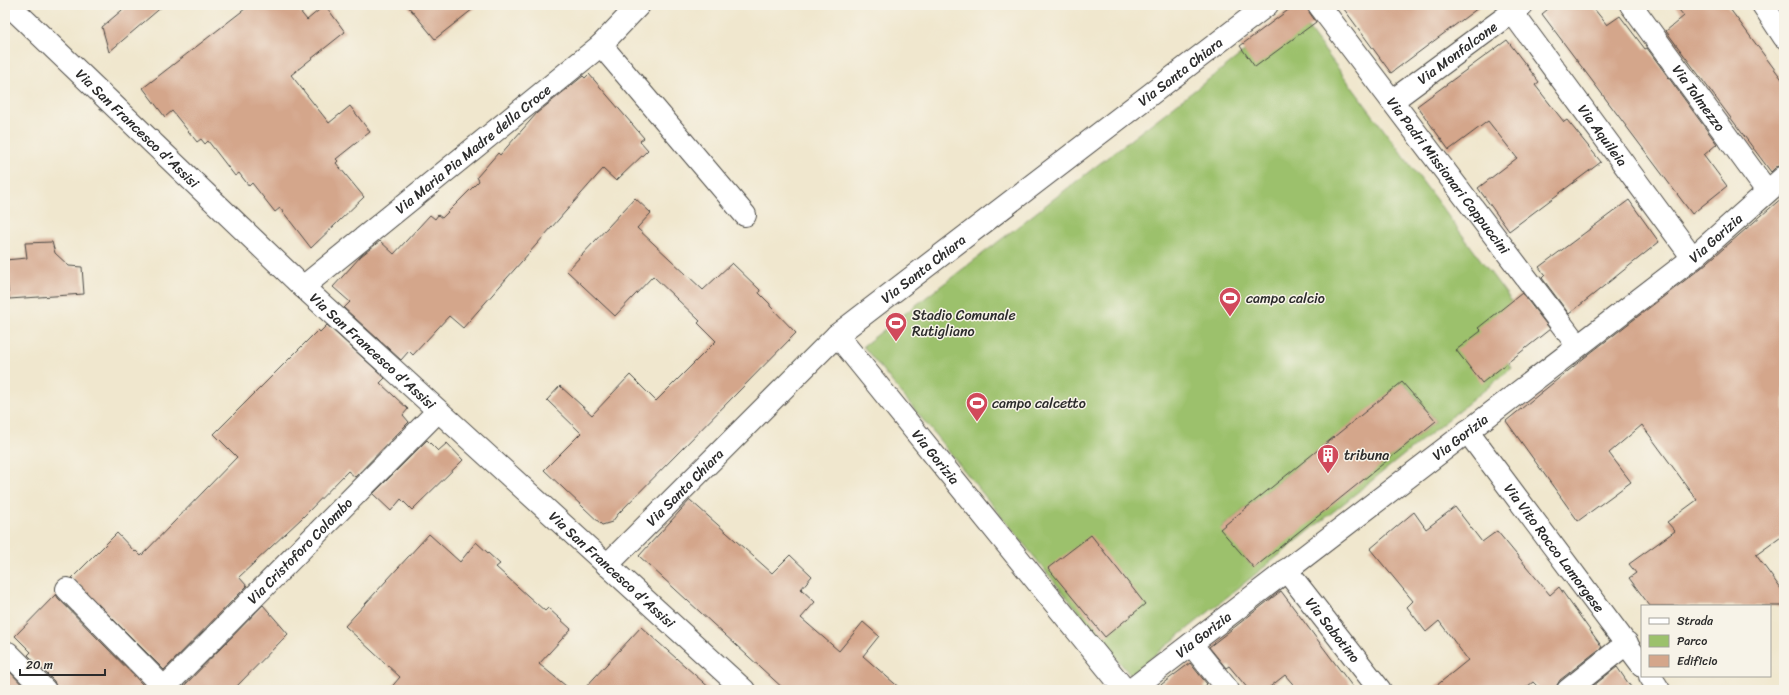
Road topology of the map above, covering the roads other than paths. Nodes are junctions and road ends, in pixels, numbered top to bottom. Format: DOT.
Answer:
graph roads {
  1 [pos="9,5"];
  2 [pos="639,5"];
  3 [pos="1267,5"];
  4 [pos="1319,5"];
  5 [pos="1630,5"];
  6 [pos="1763,5"];
  7 [pos="1517,9"];
  8 [pos="1784,37"];
  9 [pos="601,44"];
  10 [pos="1392,101"];
  11 [pos="1784,177"];
  12 [pos="1767,191"];
  13 [pos="745,216"];
  14 [pos="1693,258"];
  15 [pos="303,287"];
  16 [pos="837,335"];
  17 [pos="1578,346"];
  18 [pos="438,411"];
  19 [pos="1468,431"];
  20 [pos="607,565"];
  21 [pos="1286,570"];
  22 [pos="66,589"];
  23 [pos="1627,643"];
  24 [pos="1191,644"];
  25 [pos="8,653"];
  26 [pos="1641,664"];
  27 [pos="1651,677"];
  28 [pos="163,689"];
  29 [pos="45,690"];
  30 [pos="744,690"];
  31 [pos="1125,690"];
  32 [pos="1131,690"];
  33 [pos="1228,690"];
  34 [pos="1380,690"];
  35 [pos="1568,690"];
  36 [pos="1659,690"];
  1 -- 15 [label="street, Via San Francesco d'Assisi"];
  2 -- 9 [label="street, Via Maria Pia Madre della Croce"];
  3 -- 16 [label="street, Via Santa Chiara"];
  4 -- 10 [label="street, Via Padri Missionari Cappuccini"];
  5 -- 12 [label="street, Via Tolmezzo"];
  6 -- 8 [label="street"];
  7 -- 10 [label="street, Via Monfalcone"];
  7 -- 14 [label="street, Via Aquileia"];
  9 -- 13 [label="street"];
  9 -- 15 [label="street, Via Maria Pia Madre della Croce"];
  10 -- 17 [label="street, Via Padri Missionari Cappuccini"];
  11 -- 12 [label="street, Via Gorizia"];
  12 -- 14 [label="street, Via Gorizia"];
  14 -- 17 [label="street, Via Gorizia"];
  15 -- 18 [label="street, Via San Francesco d'Assisi"];
  16 -- 20 [label="street, Via Santa Chiara"];
  16 -- 31 [label="street, Via Gorizia"];
  17 -- 19 [label="street, Via Gorizia"];
  18 -- 20 [label="street, Via San Francesco d'Assisi"];
  18 -- 28 [label="street, Via Cristoforo Colombo"];
  19 -- 21 [label="street, Via Gorizia"];
  19 -- 23 [label="street, Via Vito Rocco Lamorgese"];
  20 -- 30 [label="street, Via San Francesco d'Assisi"];
  21 -- 24 [label="street, Via Gorizia"];
  21 -- 34 [label="street, Via Sabotino"];
  22 -- 28 [label="street"];
  23 -- 26 [label="street, Via Vito Rocco Lamorgese"];
  23 -- 35 [label="street"];
  24 -- 32 [label="street, Via Gorizia"];
  24 -- 33 [label="street"];
  25 -- 29 [label="street"];
  27 -- 36 [label="street"];
}
